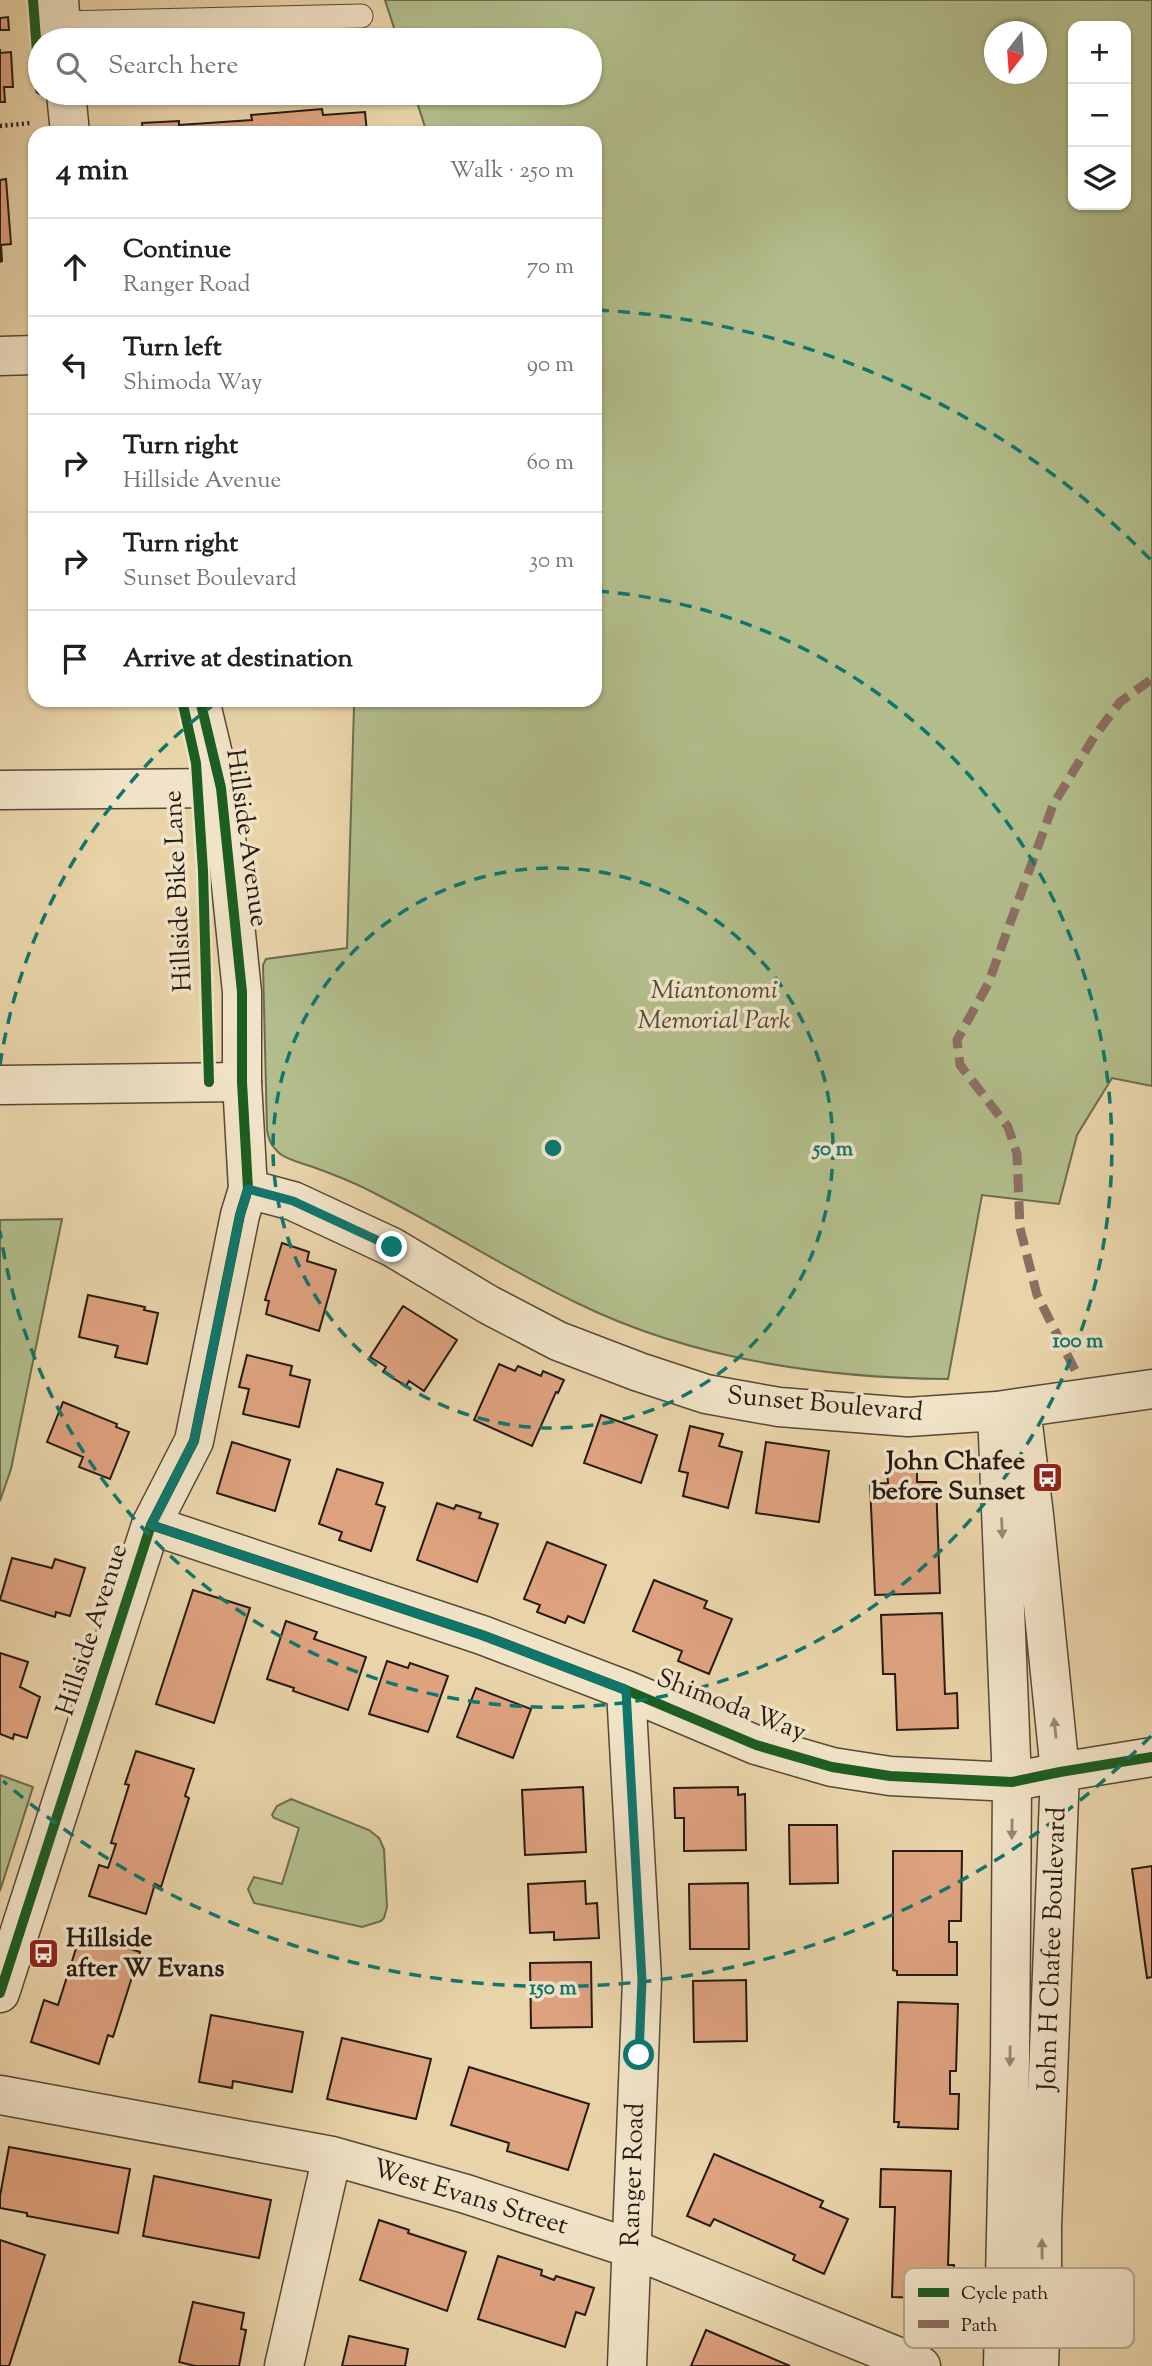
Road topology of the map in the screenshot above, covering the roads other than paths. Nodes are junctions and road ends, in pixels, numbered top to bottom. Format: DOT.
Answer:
graph roads {
  1 [pos="361,16"];
  2 [pos="61,21"];
  3 [pos="62,105"];
  4 [pos="54,126"];
  5 [pos="28,355"];
  6 [pos="0,356"];
  7 [pos="202,707"];
  8 [pos="221,788"];
  9 [pos="0,790"];
  10 [pos="242,1082"];
  11 [pos="0,1085"];
  12 [pos="248,1189"];
  13 [pos="1152,1389"];
  14 [pos="1009,1409"];
  15 [pos="151,1525"];
  16 [pos="626,1690"];
  17 [pos="1152,1757"];
  18 [pos="1060,1772"];
  19 [pos="1012,1782"];
  20 [pos="0,1993"];
  21 [pos="0,2095"];
  22 [pos="332,2157"];
  23 [pos="630,2248"];
  24 [pos="1005,2268"];
  25 [pos="1042,2268"];
  26 [pos="1003,2348"];
  27 [pos="1040,2348"];
  28 [pos="284,2366"];
  29 [pos="627,2366"];
  30 [pos="920,2366"];
  31 [pos="1003,2366"];
  32 [pos="1039,2366"];
  1 -- 2 [label="lane"];
  3 -- 4 [label="street"];
  5 -- 6 [label="street"];
  7 -- 8 [label="street, Hillside Avenue"];
  8 -- 9 [label="street"];
  8 -- 10 [label="street, Hillside Avenue"];
  10 -- 11 [label="street"];
  10 -- 12 [label="street, Hillside Avenue"];
  12 -- 14 [label="street, Sunset Boulevard"];
  12 -- 15 [label="street, Hillside Avenue"];
  13 -- 14 [label="street, Sunset Boulevard"];
  18 -- 14 [label="street, John H Chafee Boulevard, one-way"];
  14 -- 19 [label="street, John H Chafee Boulevard, one-way"];
  15 -- 16 [label="street, Shimoda Way"];
  15 -- 20 [label="street, Hillside Avenue"];
  16 -- 19 [label="street, Shimoda Way"];
  16 -- 23 [label="street, Ranger Road"];
  17 -- 18 [label="street, Shimoda Way"];
  18 -- 19 [label="street, Shimoda Way"];
  25 -- 18 [label="street, John H Chafee Boulevard, one-way"];
  19 -- 24 [label="street, John H Chafee Boulevard, one-way"];
  21 -- 22 [label="street, West Evans Street"];
  22 -- 23 [label="street, West Evans Street"];
  22 -- 28 [label="street"];
  23 -- 29 [label="street, Ranger Road"];
  23 -- 30 [label="street, West Evans Street"];
  26 -- 31 [label="street, John H Chafee Boulevard, one-way"];
  32 -- 27 [label="street, John H Chafee Boulevard, one-way"];
}
